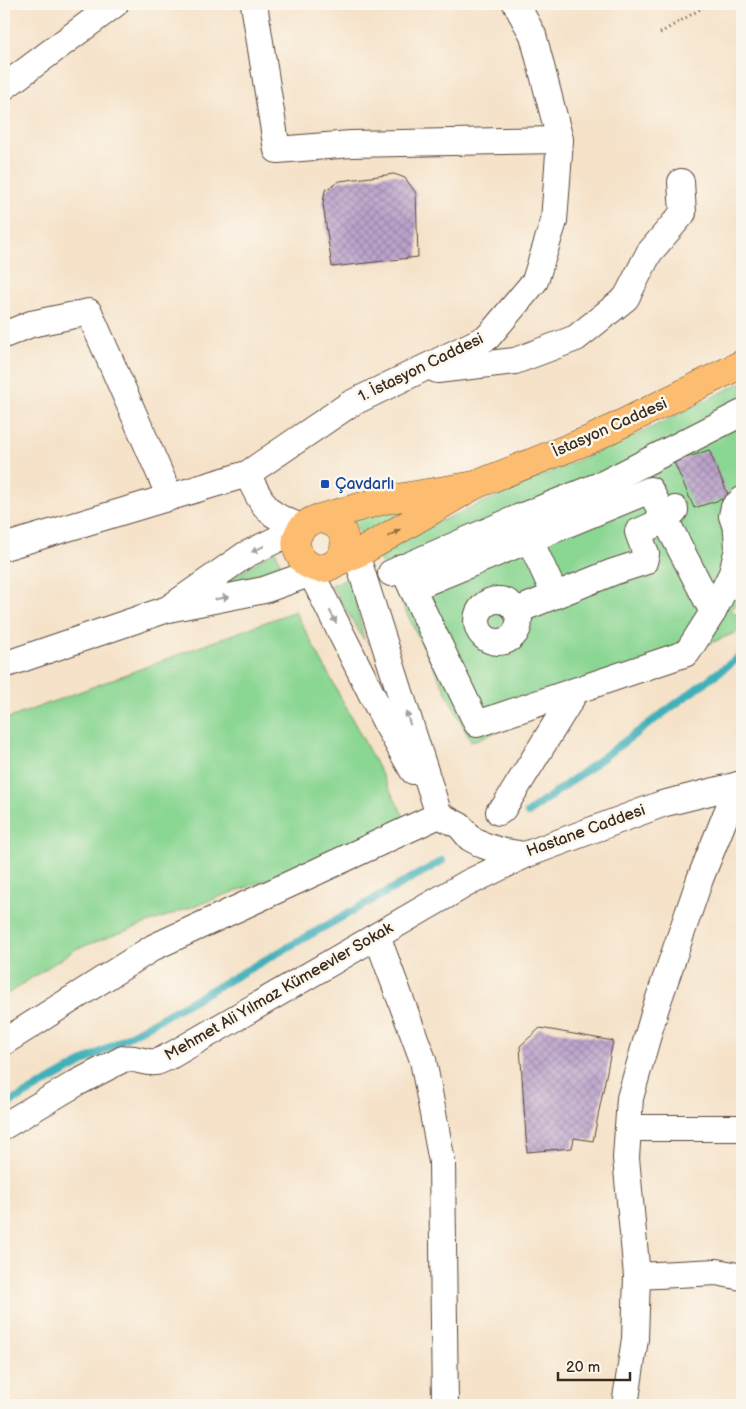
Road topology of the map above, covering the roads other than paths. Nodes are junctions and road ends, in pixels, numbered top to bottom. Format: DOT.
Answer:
graph roads {
  1 [pos="115,4"];
  2 [pos="254,4"];
  3 [pos="516,4"];
  4 [pos="4,87"];
  5 [pos="560,140"];
  6 [pos="681,182"];
  7 [pos="4,335"];
  8 [pos="742,364"];
  9 [pos="414,373"];
  10 [pos="742,413"];
  11 [pos="654,459"];
  12 [pos="247,474"];
  13 [pos="475,485"];
  14 [pos="170,497"];
  15 [pos="742,500"];
  16 [pos="665,520"];
  17 [pos="309,523"];
  18 [pos="525,529"];
  19 [pos="4,547"];
  20 [pos="332,564"];
  21 [pos="556,595"];
  22 [pos="168,609"];
  23 [pos="713,612"];
  24 [pos="441,649"];
  25 [pos="4,665"];
  26 [pos="576,691"];
  27 [pos="740,784"];
  28 [pos="499,812"];
  29 [pos="439,815"];
  30 [pos="525,855"];
  31 [pos="377,936"];
  32 [pos="4,1042"];
  33 [pos="4,1126"];
  34 [pos="628,1128"];
  35 [pos="742,1128"];
  36 [pos="637,1276"];
  37 [pos="742,1277"];
  38 [pos="445,1405"];
  39 [pos="625,1405"];
  1 -- 4 [label="street"];
  2 -- 5 [label="street"];
  3 -- 5 [label="street, 1. İstasyon Caddesi"];
  5 -- 9 [label="street, 1. İstasyon Caddesi"];
  6 -- 9 [label="street"];
  7 -- 14 [label="street"];
  8 -- 13 [label="main road, İstasyon Caddesi"];
  9 -- 12 [label="street, 1. İstasyon Caddesi"];
  10 -- 11 [label="street"];
  11 -- 16 [label="street"];
  11 -- 18 [label="street"];
  12 -- 14 [label="street, 1. İstasyon Caddesi"];
  12 -- 17 [label="street"];
  13 -- 17 [label="main road, İstasyon Caddesi"];
  20 -- 13 [label="main road, İstasyon Caddesi, one-way"];
  14 -- 19 [label="street, 1. İstasyon Caddesi"];
  15 -- 23 [label="street"];
  16 -- 18 [label="street"];
  16 -- 21 [label="street"];
  16 -- 23 [label="street"];
  17 -- 20 [label="main road"];
  17 -- 20 [label="main road"];
  17 -- 22 [label="street, one-way"];
  18 -- 21 [label="street"];
  18 -- 24 [label="street"];
  22 -- 20 [label="street, one-way"];
  29 -- 20 [label="street, one-way"];
  20 -- 29 [label="street, one-way"];
  21 -- 24 [label="street"];
  22 -- 25 [label="street"];
  23 -- 26 [label="street"];
  24 -- 26 [label="street"];
  26 -- 28 [label="street"];
  27 -- 30 [label="street, Hastane Caddesi"];
  27 -- 34 [label="street"];
  29 -- 30 [label="street, Hastane Caddesi"];
  29 -- 32 [label="street"];
  30 -- 31 [label="street, Mehmet Ali Yılmaz Kümeevler Sokak"];
  31 -- 33 [label="street, Mehmet Ali Yılmaz Kümeevler Sokak"];
  31 -- 38 [label="street"];
  34 -- 35 [label="street"];
  34 -- 36 [label="street"];
  36 -- 37 [label="street"];
  36 -- 39 [label="street"];
}
